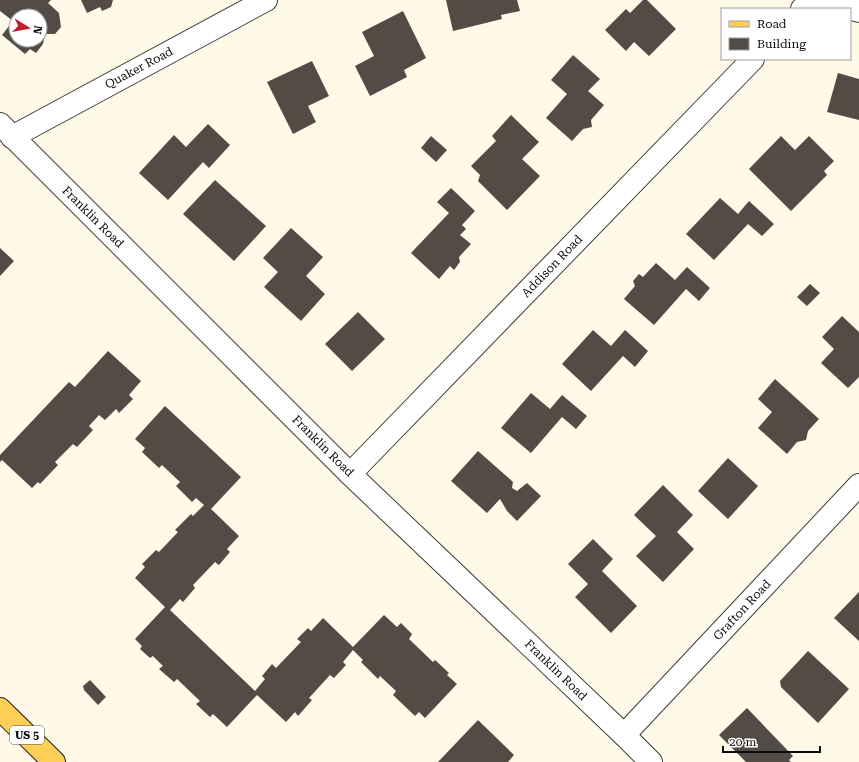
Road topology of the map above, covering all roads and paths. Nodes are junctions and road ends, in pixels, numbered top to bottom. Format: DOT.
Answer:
graph roads {
  1 [pos="266,0"];
  2 [pos="811,0"];
  3 [pos="820,0"];
  4 [pos="803,8"];
  5 [pos="848,8"];
  6 [pos="752,60"];
  7 [pos="6,130"];
  8 [pos="350,474"];
  9 [pos="859,485"];
  10 [pos="0,709"];
  11 [pos="624,734"];
  12 [pos="54,762"];
  13 [pos="651,762"];
  1 -- 7 [label="street, Quaker Road"];
  2 -- 4 [label="street"];
  3 -- 5 [label="street"];
  6 -- 8 [label="street, Addison Road"];
  7 -- 8 [label="street, Franklin Road"];
  8 -- 11 [label="street, Franklin Road"];
  9 -- 11 [label="street, Grafton Road"];
  10 -- 12 [label="main road, US 5"];
  11 -- 13 [label="street, Franklin Road"];
}
